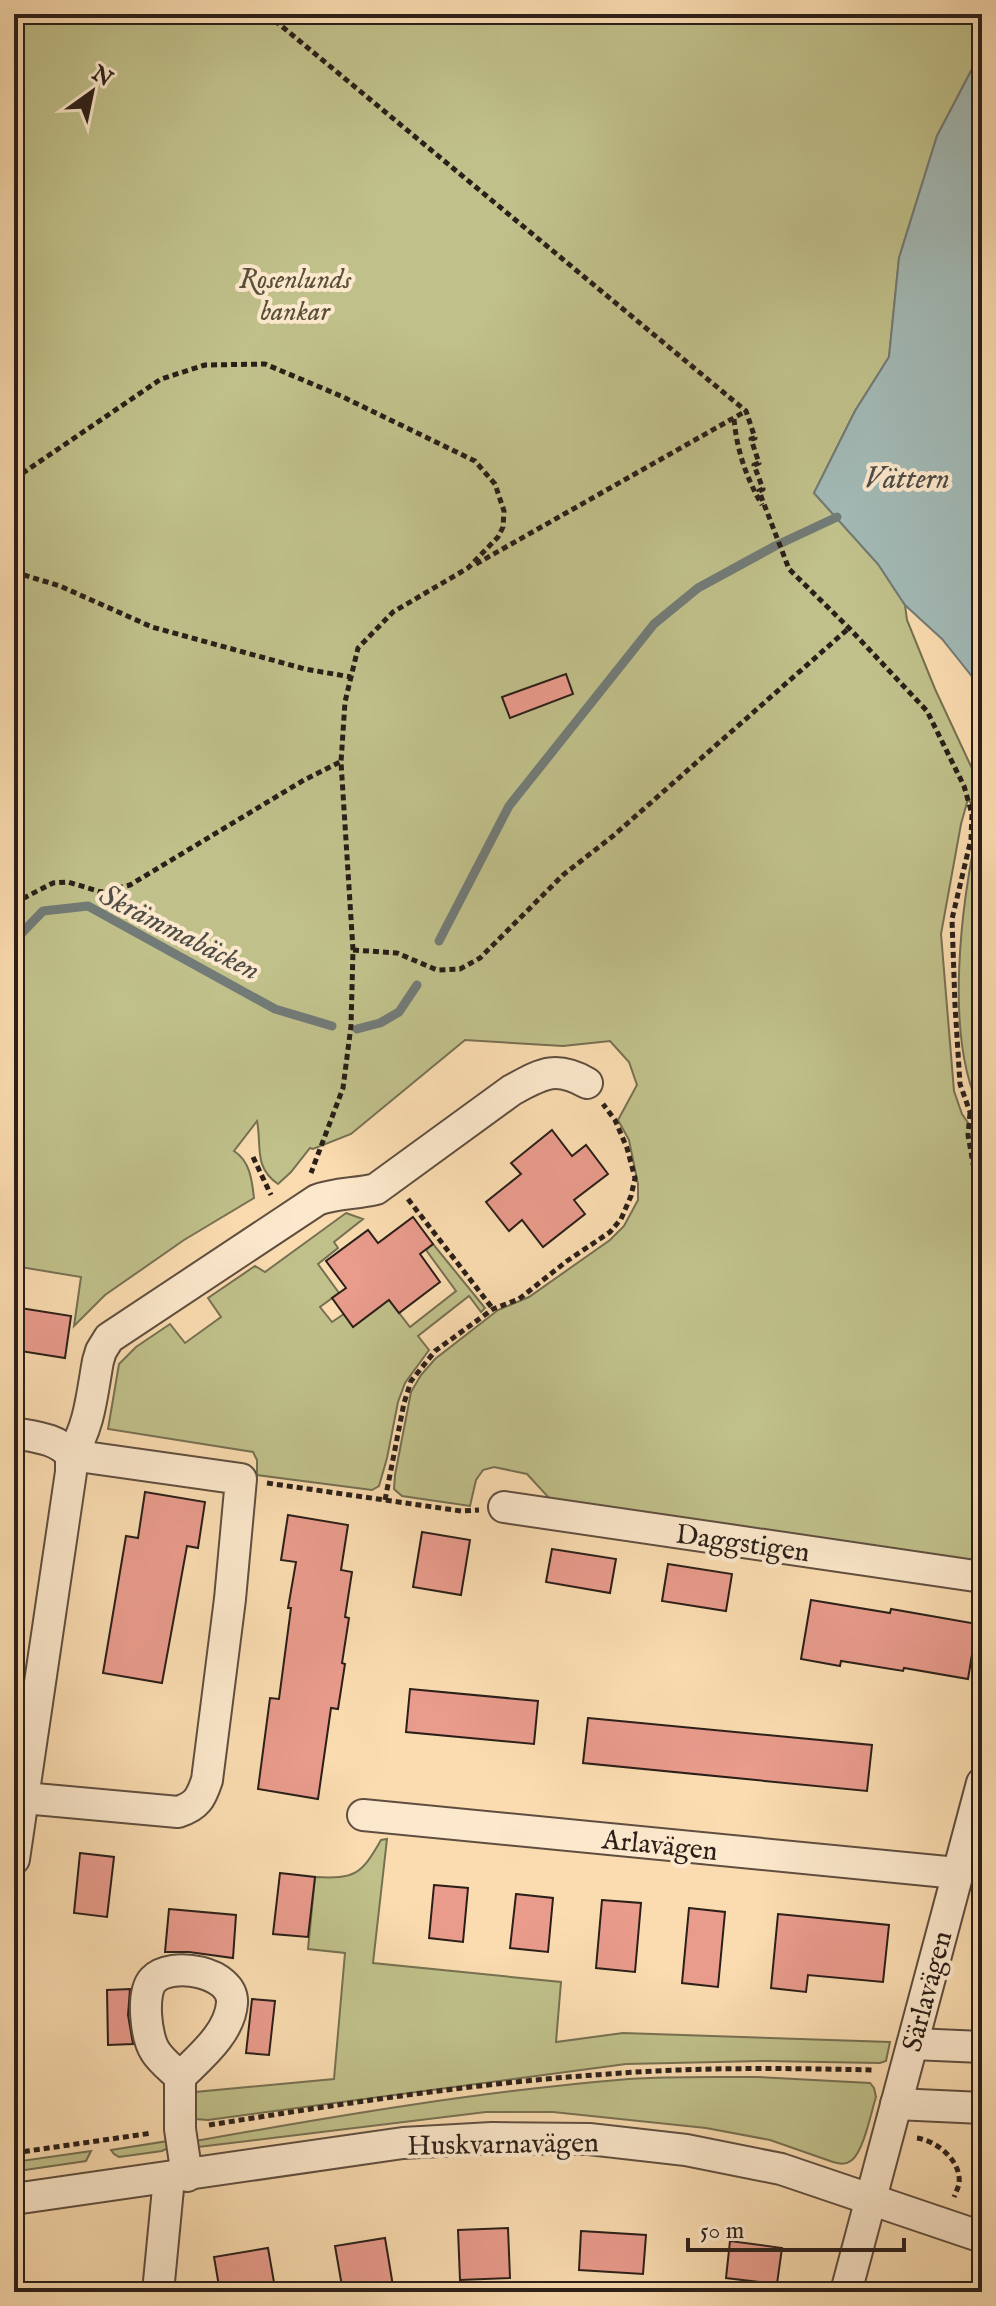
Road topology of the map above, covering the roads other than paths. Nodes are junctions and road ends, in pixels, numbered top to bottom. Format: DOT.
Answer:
graph roads {
  1 [pos="587,1083"];
  2 [pos="14,1433"];
  3 [pos="71,1455"];
  4 [pos="504,1507"];
  5 [pos="982,1577"];
  6 [pos="982,1783"];
  7 [pos="21,1793"];
  8 [pos="363,1815"];
  9 [pos="14,1859"];
  10 [pos="957,1873"];
  11 [pos="982,2047"];
  12 [pos="908,2058"];
  13 [pos="180,2077"];
  14 [pos="896,2104"];
  15 [pos="982,2108"];
  16 [pos="178,2177"];
  17 [pos="14,2199"];
  18 [pos="872,2200"];
  19 [pos="982,2237"];
  20 [pos="158,2292"];
  21 [pos="846,2292"];
  1 -- 3 [label="street"];
  2 -- 3 [label="street"];
  3 -- 7 [label="street"];
  3 -- 7 [label="street"];
  4 -- 5 [label="street, Daggstigen"];
  6 -- 10 [label="street, Särlavägen"];
  7 -- 9 [label="street"];
  8 -- 10 [label="street, Arlavägen"];
  10 -- 12 [label="street, Särlavägen"];
  11 -- 12 [label="street"];
  12 -- 14 [label="street, Särlavägen"];
  13 -- 16 [label="street"];
  14 -- 15 [label="street"];
  14 -- 18 [label="street, Särlavägen"];
  16 -- 17 [label="street, Huskvarnavägen"];
  16 -- 18 [label="street, Huskvarnavägen"];
  16 -- 20 [label="street"];
  18 -- 19 [label="street, Huskvarnavägen"];
  18 -- 21 [label="street, Särlavägen"];
}
